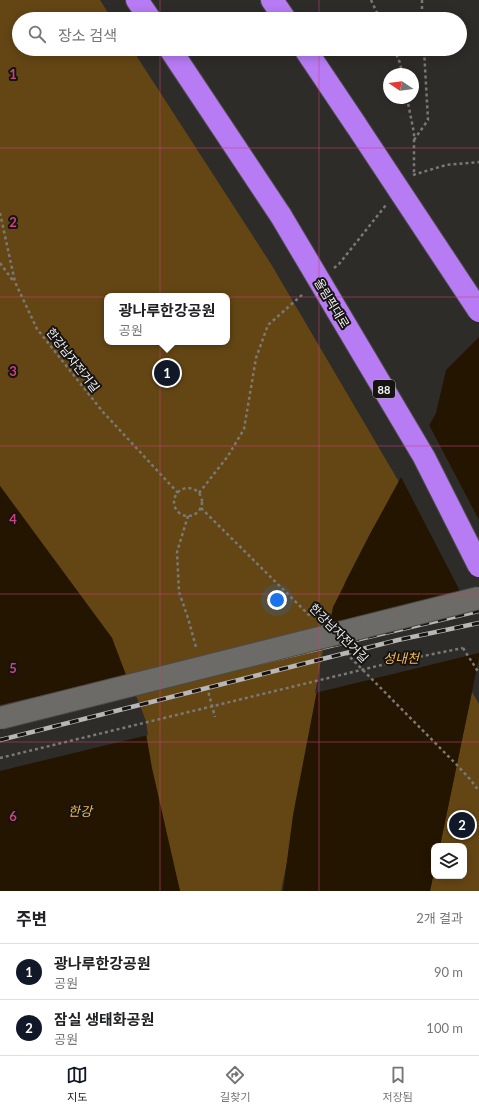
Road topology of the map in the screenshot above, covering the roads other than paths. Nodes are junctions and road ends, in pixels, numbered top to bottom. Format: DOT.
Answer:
graph roads {
  1 [pos="137,0"];
  2 [pos="272,0"];
  3 [pos="145,12"];
  4 [pos="280,12"];
  5 [pos="175,56"];
  6 [pos="310,56"];
  7 [pos="479,311"];
  8 [pos="479,566"];
  9 [pos="479,598"];
  10 [pos="0,718"];
  1 -- 3 [label="highway"];
  2 -- 4 [label="highway"];
  5 -- 8 [label="highway, 올림픽대로 / 88, bridge"];
  6 -- 7 [label="highway, bridge"];
  9 -- 10 [label="street, bridge"];
}
